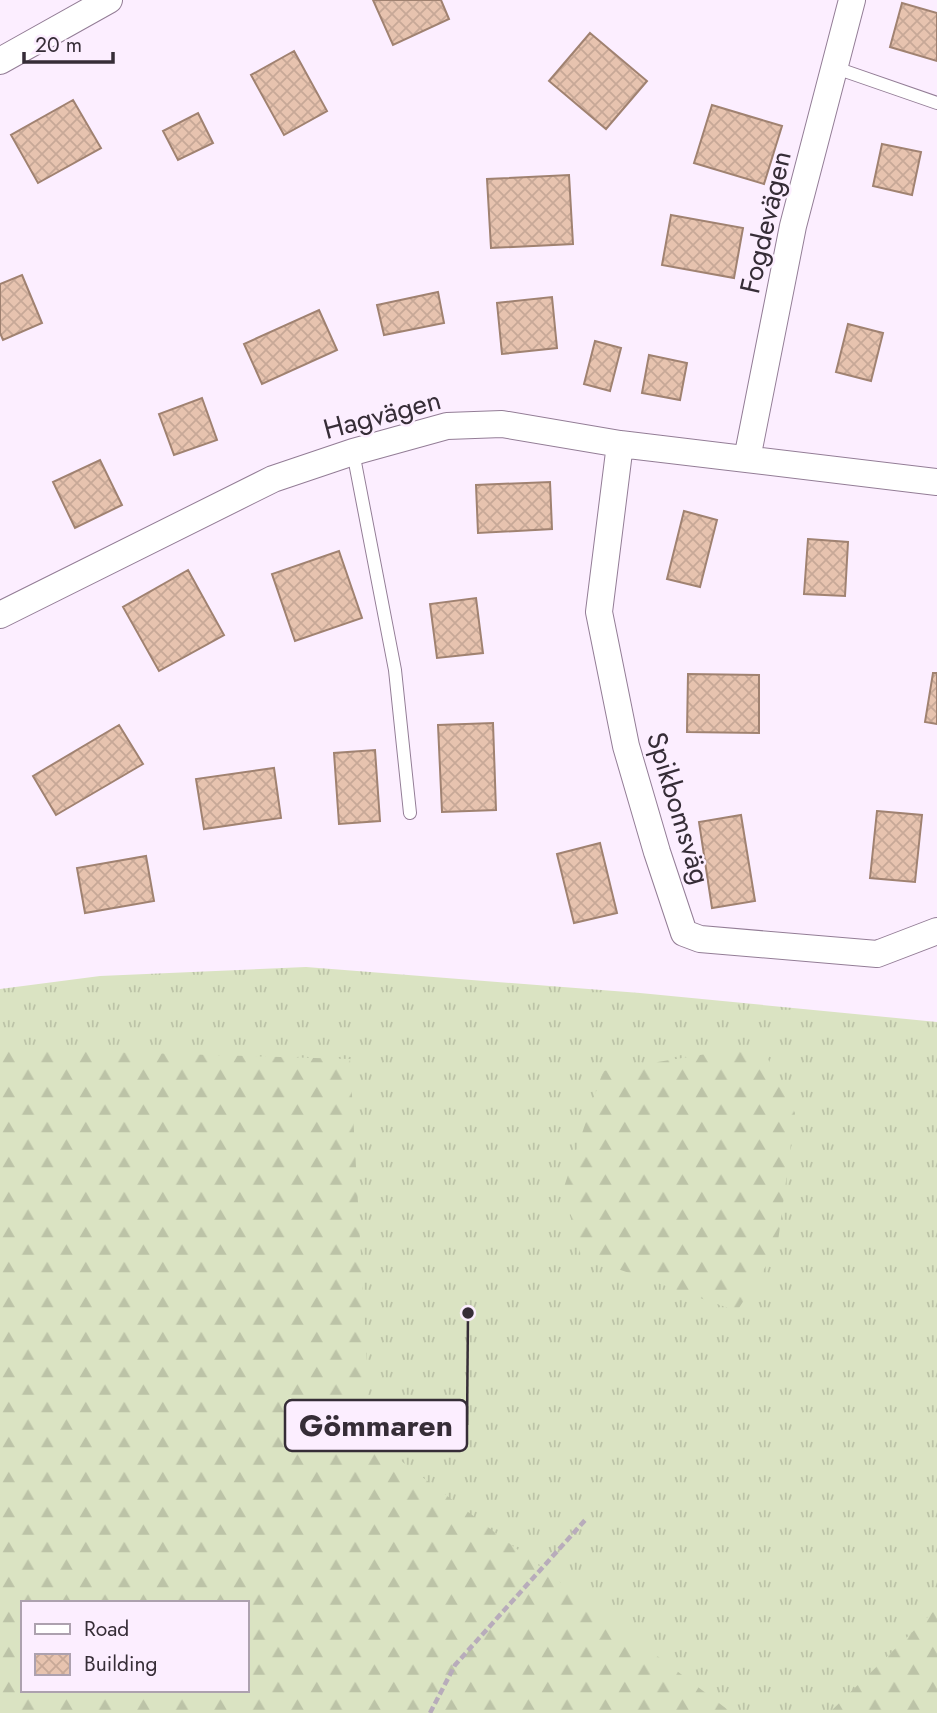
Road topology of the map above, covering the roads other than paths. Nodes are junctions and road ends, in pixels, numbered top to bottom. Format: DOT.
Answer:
graph roads {
  1 [pos="852,0"];
  2 [pos="102,1"];
  3 [pos="0,61"];
  4 [pos="836,68"];
  5 [pos="937,103"];
  6 [pos="620,444"];
  7 [pos="354,452"];
  8 [pos="747,459"];
  9 [pos="937,482"];
  10 [pos="0,615"];
  11 [pos="410,813"];
  12 [pos="937,931"];
  1 -- 4 [label="street, Fogdevägen"];
  2 -- 3 [label="street"];
  4 -- 5 [label="lane"];
  4 -- 8 [label="street, Fogdevägen"];
  6 -- 7 [label="street, Hagvägen"];
  6 -- 8 [label="street, Hagvägen"];
  6 -- 12 [label="street, Spikbomsväg"];
  7 -- 10 [label="street, Hagvägen"];
  7 -- 11 [label="lane"];
  8 -- 9 [label="street, Hagvägen"];
}
